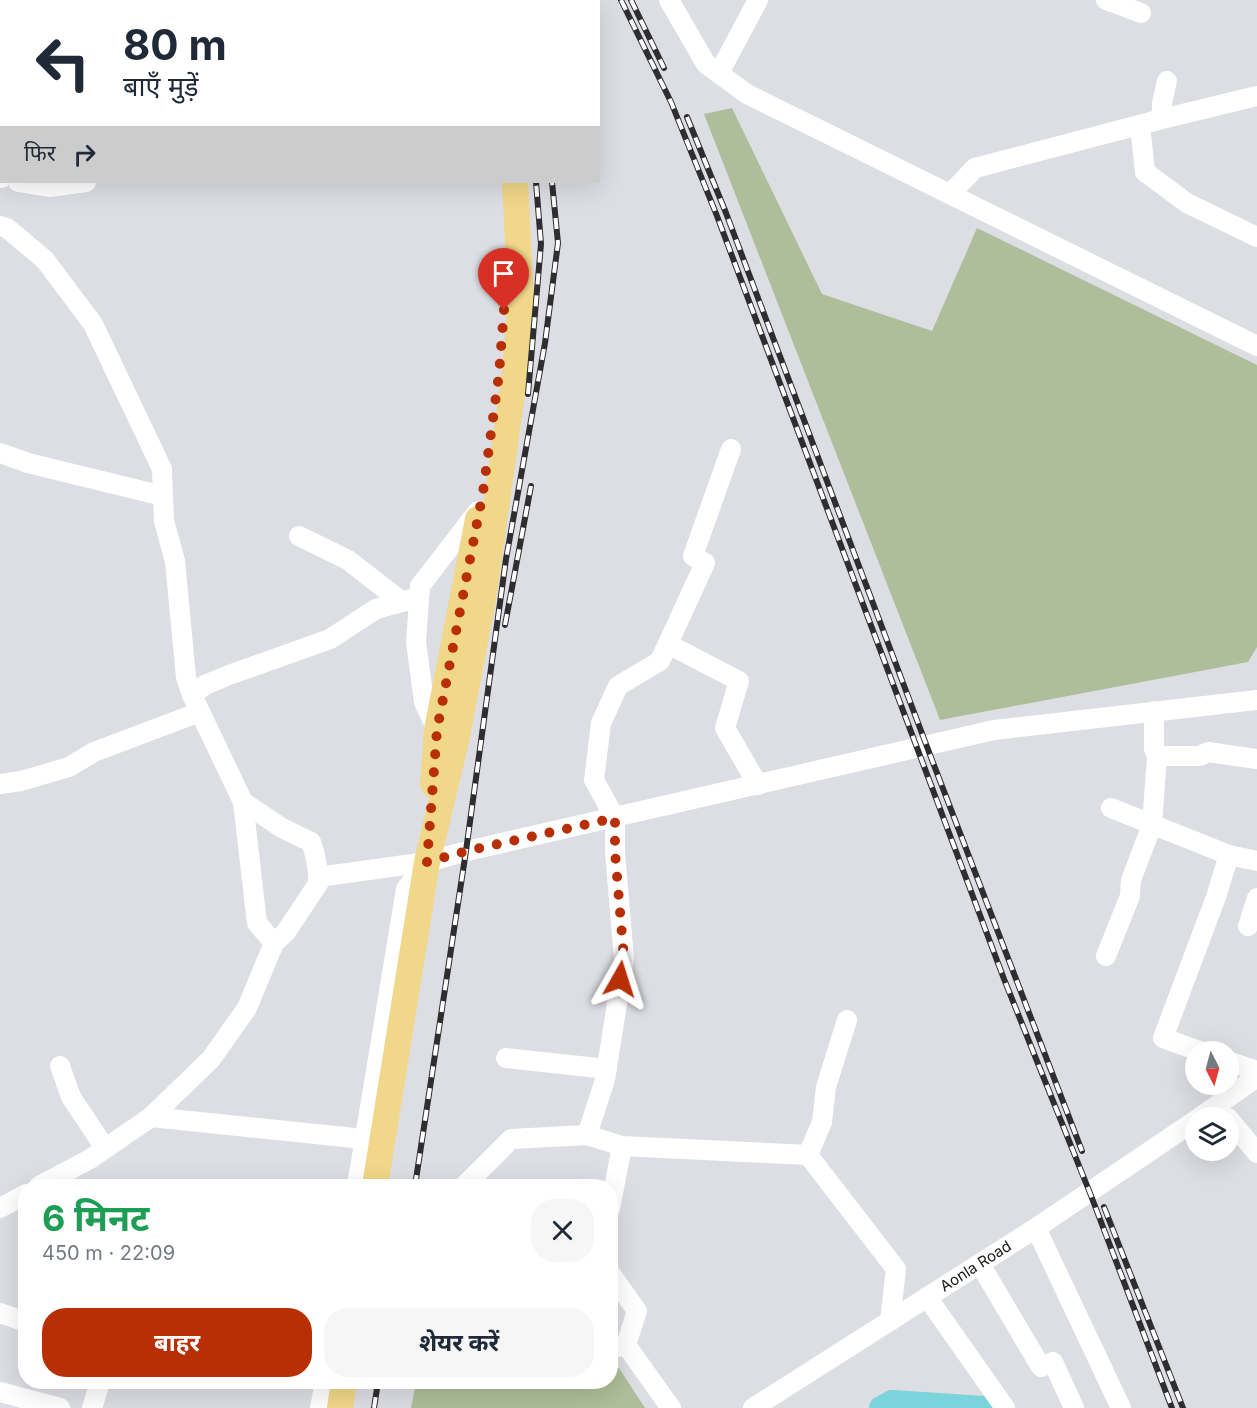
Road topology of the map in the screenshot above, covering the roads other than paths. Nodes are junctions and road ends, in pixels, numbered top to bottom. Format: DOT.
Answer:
graph roads {
  1 [pos="669,0"];
  2 [pos="758,0"];
  3 [pos="1106,0"];
  4 [pos="1141,13"];
  5 [pos="718,73"];
  6 [pos="1167,81"];
  7 [pos="1257,96"];
  8 [pos="1162,119"];
  9 [pos="1140,125"];
  10 [pos="24,183"];
  11 [pos="79,183"];
  12 [pos="500,183"];
  13 [pos="515,183"];
  14 [pos="950,194"];
  15 [pos="0,226"];
  16 [pos="1257,237"];
  17 [pos="1257,346"];
  18 [pos="731,449"];
  19 [pos="0,453"];
  20 [pos="163,496"];
  21 [pos="480,508"];
  22 [pos="299,536"];
  23 [pos="411,600"];
  24 [pos="668,644"];
  25 [pos="1257,700"];
  26 [pos="196,703"];
  27 [pos="1154,711"];
  28 [pos="437,730"];
  29 [pos="1157,756"];
  30 [pos="1257,759"];
  31 [pos="0,784"];
  32 [pos="758,784"];
  33 [pos="243,802"];
  34 [pos="1111,808"];
  35 [pos="615,818"];
  36 [pos="1152,825"];
  37 [pos="1229,855"];
  38 [pos="1257,861"];
  39 [pos="427,862"];
  40 [pos="318,877"];
  41 [pos="1257,898"];
  42 [pos="1248,926"];
  43 [pos="274,943"];
  44 [pos="1106,956"];
  45 [pos="847,1020"];
  46 [pos="1185,1046"];
  47 [pos="506,1058"];
  48 [pos="1239,1065"];
  49 [pos="60,1066"];
  50 [pos="607,1069"];
  51 [pos="1257,1071"];
  52 [pos="1257,1077"];
  53 [pos="1230,1107"];
  54 [pos="151,1117"];
  55 [pos="1185,1127"];
  56 [pos="1239,1131"];
  57 [pos="587,1135"];
  58 [pos="364,1139"];
  59 [pos="622,1146"];
  60 [pos="105,1148"];
  61 [pos="1257,1154"];
  62 [pos="808,1155"];
  63 [pos="51,1179"];
  64 [pos="358,1179"];
  65 [pos="376,1179"];
  66 [pos="471,1179"];
  67 [pos="616,1179"];
  68 [pos="18,1198"];
  69 [pos="0,1208"];
  70 [pos="1036,1228"];
  71 [pos="980,1264"];
  72 [pos="618,1284"];
  73 [pos="927,1297"];
  74 [pos="0,1313"];
  75 [pos="18,1319"];
  76 [pos="890,1321"];
  77 [pos="618,1347"];
  78 [pos="98,1389"];
  79 [pos="324,1389"];
  80 [pos="343,1389"];
  81 [pos="0,1392"];
  82 [pos="60,1408"];
  83 [pos="92,1408"];
  84 [pos="320,1408"];
  85 [pos="340,1408"];
  86 [pos="671,1408"];
  87 [pos="753,1408"];
  88 [pos="1005,1408"];
  89 [pos="1074,1408"];
  90 [pos="1121,1408"];
  1 -- 5 [label="street"];
  2 -- 5 [label="street"];
  3 -- 4 [label="street"];
  5 -- 14 [label="street"];
  6 -- 8 [label="street"];
  7 -- 8 [label="street"];
  8 -- 9 [label="street"];
  9 -- 14 [label="street"];
  9 -- 16 [label="street"];
  10 -- 11 [label="street"];
  12 -- 21 [label="main road"];
  13 -- 39 [label="main road"];
  14 -- 17 [label="street"];
  15 -- 20 [label="street"];
  18 -- 24 [label="street"];
  19 -- 20 [label="street"];
  20 -- 26 [label="street"];
  21 -- 23 [label="street"];
  21 -- 28 [label="main road"];
  22 -- 23 [label="street"];
  23 -- 26 [label="street"];
  23 -- 28 [label="street"];
  24 -- 32 [label="street"];
  24 -- 35 [label="street"];
  25 -- 27 [label="street"];
  26 -- 31 [label="street"];
  26 -- 33 [label="street"];
  27 -- 29 [label="street"];
  27 -- 32 [label="street"];
  28 -- 39 [label="main road"];
  29 -- 30 [label="street"];
  29 -- 36 [label="street"];
  32 -- 35 [label="street"];
  33 -- 40 [label="street"];
  33 -- 43 [label="street"];
  34 -- 36 [label="street"];
  35 -- 39 [label="street"];
  35 -- 50 [label="street"];
  36 -- 37 [label="street"];
  36 -- 44 [label="street"];
  37 -- 38 [label="street"];
  37 -- 46 [label="street"];
  39 -- 40 [label="street"];
  39 -- 58 [label="street"];
  39 -- 65 [label="main road"];
  40 -- 43 [label="street"];
  41 -- 42 [label="street"];
  43 -- 54 [label="street"];
  45 -- 62 [label="street"];
  47 -- 50 [label="street"];
  48 -- 51 [label="street"];
  49 -- 60 [label="street"];
  50 -- 57 [label="street"];
  52 -- 53 [label="street, Aonla Road"];
  54 -- 58 [label="street"];
  54 -- 60 [label="street"];
  55 -- 70 [label="street, Aonla Road"];
  56 -- 61 [label="street"];
  57 -- 59 [label="street"];
  57 -- 66 [label="street"];
  58 -- 64 [label="street"];
  59 -- 62 [label="street"];
  59 -- 67 [label="street"];
  60 -- 63 [label="street"];
  62 -- 76 [label="street"];
  68 -- 69 [label="street"];
  70 -- 71 [label="street, Aonla Road"];
  70 -- 90 [label="street"];
  71 -- 73 [label="street, Aonla Road"];
  71 -- 89 [label="street"];
  72 -- 77 [label="street"];
  73 -- 76 [label="street, Aonla Road"];
  73 -- 88 [label="street"];
  74 -- 75 [label="street"];
  76 -- 87 [label="street, Aonla Road"];
  77 -- 86 [label="street"];
  78 -- 83 [label="street"];
  79 -- 84 [label="street"];
  80 -- 85 [label="main road"];
  81 -- 82 [label="street"];
}
